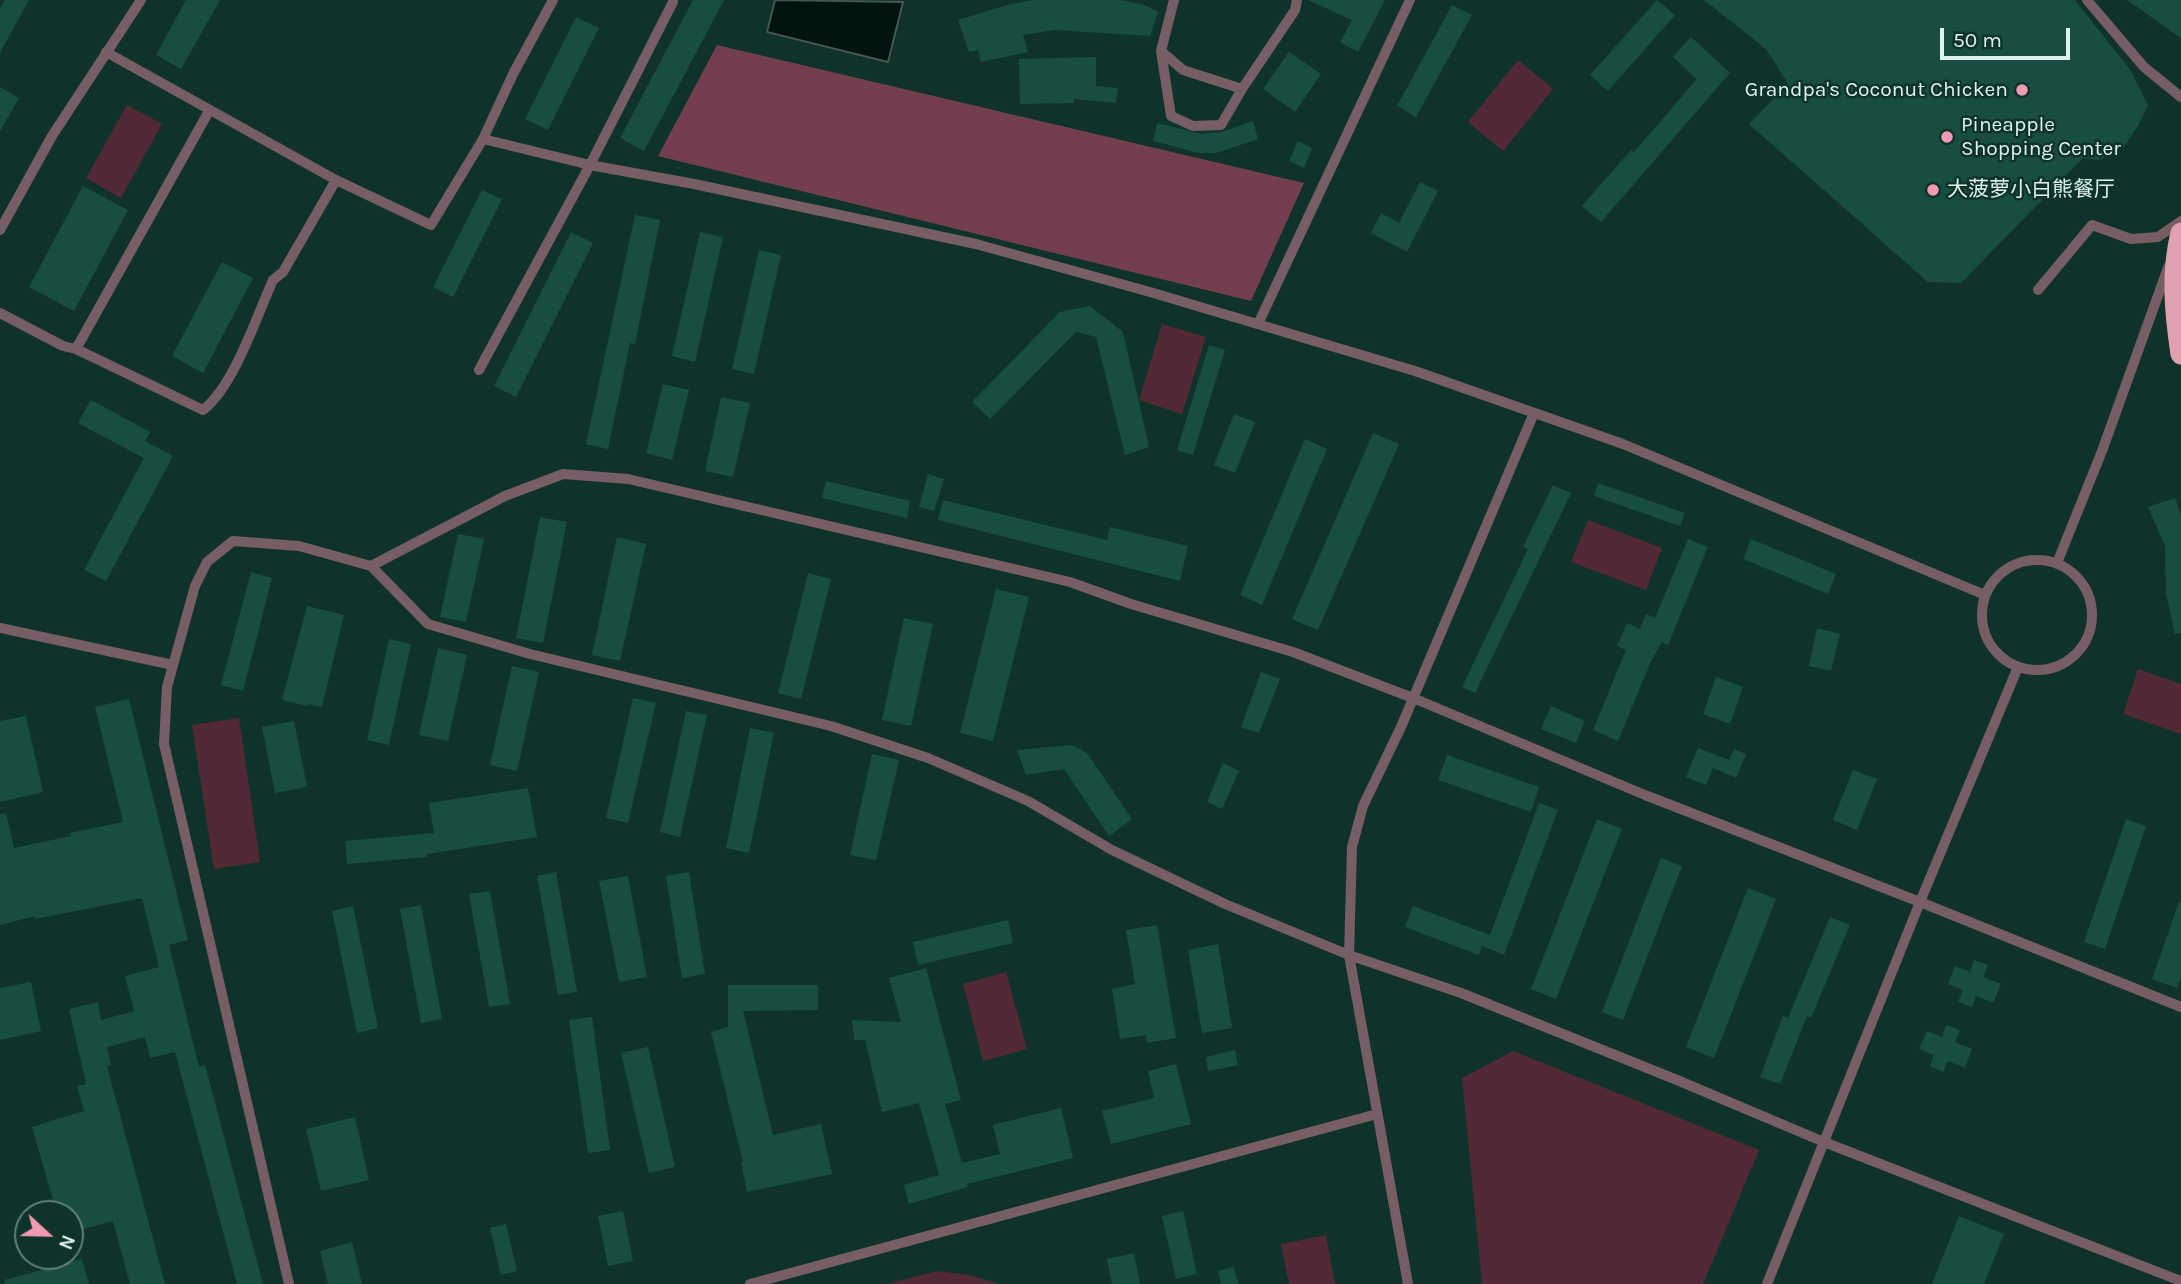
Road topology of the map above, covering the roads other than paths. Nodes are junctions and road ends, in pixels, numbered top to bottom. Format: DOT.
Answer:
graph roads {
  1 [pos="141,0"];
  2 [pos="1174,0"];
  3 [pos="1297,0"];
  4 [pos="1410,0"];
  5 [pos="2087,0"];
  6 [pos="549,1"];
  7 [pos="673,2"];
  8 [pos="1161,51"];
  9 [pos="106,52"];
  10 [pos="1242,89"];
  11 [pos="2181,96"];
  12 [pos="209,111"];
  13 [pos="483,139"];
  14 [pos="590,165"];
  15 [pos="336,180"];
  16 [pos="2181,221"];
  17 [pos="0,230"];
  18 [pos="2181,232"];
  19 [pos="2038,290"];
  20 [pos="0,313"];
  21 [pos="1258,324"];
  22 [pos="76,349"];
  23 [pos="2181,354"];
  24 [pos="479,370"];
  25 [pos="1534,413"];
  26 [pos="2057,564"];
  27 [pos="371,566"];
  28 [pos="1986,595"];
  29 [pos="0,628"];
  30 [pos="173,664"];
  31 [pos="2018,667"];
  32 [pos="1413,698"];
  33 [pos="1920,902"];
  34 [pos="1349,955"];
  35 [pos="2181,1007"];
  36 [pos="1377,1114"];
  37 [pos="1824,1142"];
  38 [pos="2181,1281"];
  39 [pos="289,1284"];
  40 [pos="750,1284"];
  41 [pos="1408,1284"];
  42 [pos="1767,1284"];
  1 -- 9 [label="lane"];
  2 -- 8 [label="lane"];
  3 -- 10 [label="lane"];
  4 -- 21 [label="lane"];
  5 -- 11 [label="lane"];
  6 -- 13 [label="lane"];
  7 -- 14 [label="lane"];
  8 -- 10 [label="lane"];
  8 -- 10 [label="lane"];
  9 -- 12 [label="lane"];
  9 -- 17 [label="lane"];
  12 -- 15 [label="lane"];
  12 -- 22 [label="lane"];
  13 -- 14 [label="lane"];
  13 -- 15 [label="lane"];
  14 -- 21 [label="lane"];
  14 -- 24 [label="lane"];
  15 -- 22 [label="lane"];
  16 -- 19 [label="lane"];
  18 -- 23 [label="highway"];
  18 -- 26 [label="lane"];
  20 -- 22 [label="lane"];
  21 -- 25 [label="lane"];
  25 -- 28 [label="lane"];
  25 -- 32 [label="lane"];
  26 -- 28 [label="lane"];
  26 -- 31 [label="lane"];
  27 -- 30 [label="lane"];
  27 -- 32 [label="lane"];
  27 -- 34 [label="lane"];
  28 -- 31 [label="lane"];
  29 -- 30 [label="lane"];
  30 -- 39 [label="lane"];
  31 -- 33 [label="lane"];
  32 -- 33 [label="lane"];
  32 -- 34 [label="lane"];
  33 -- 35 [label="lane"];
  33 -- 37 [label="lane"];
  34 -- 36 [label="lane"];
  34 -- 37 [label="lane"];
  36 -- 40 [label="lane"];
  36 -- 41 [label="lane"];
  37 -- 38 [label="lane"];
  37 -- 42 [label="lane"];
}
